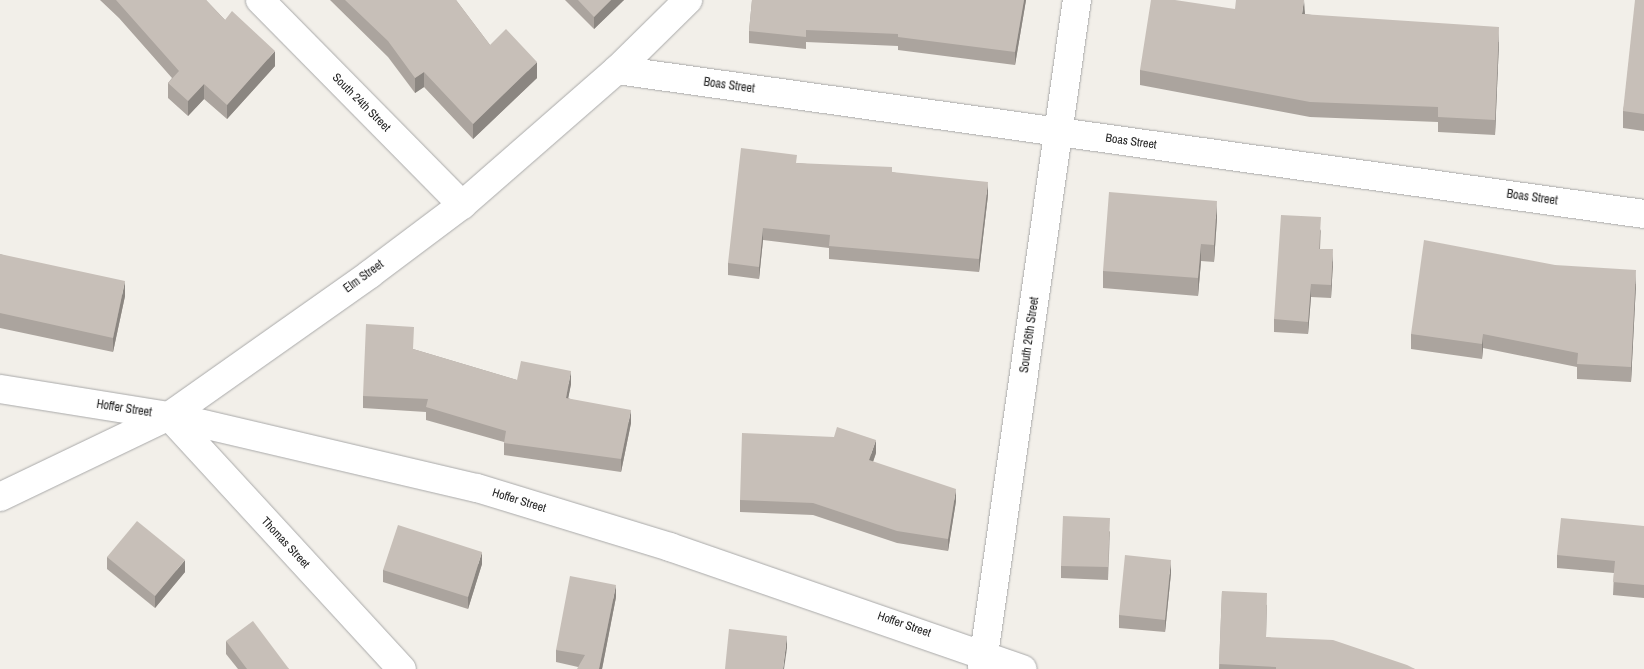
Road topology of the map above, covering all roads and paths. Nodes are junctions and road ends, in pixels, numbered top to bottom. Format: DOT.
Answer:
graph roads {
  1 [pos="260,0"];
  2 [pos="688,0"];
  3 [pos="1077,0"];
  4 [pos="617,70"];
  5 [pos="1059,132"];
  6 [pos="462,205"];
  7 [pos="1644,214"];
  8 [pos="0,389"];
  9 [pos="169,416"];
  10 [pos="0,497"];
  11 [pos="983,661"];
  12 [pos="402,669"];
  13 [pos="1022,669"];
  1 -- 6 [label="street, South 24th Street"];
  2 -- 4 [label="street, Elm Street"];
  3 -- 5 [label="street, South 26th Street"];
  4 -- 5 [label="street, Boas Street"];
  4 -- 6 [label="street, Elm Street"];
  5 -- 7 [label="street, Boas Street"];
  5 -- 11 [label="street, South 26th Street"];
  6 -- 9 [label="street, Elm Street"];
  8 -- 9 [label="street, Hoffer Street"];
  9 -- 10 [label="street, Elm Street"];
  9 -- 11 [label="street, Hoffer Street"];
  9 -- 12 [label="street, Thomas Street"];
  11 -- 13 [label="street, Hoffer Street"];
}
